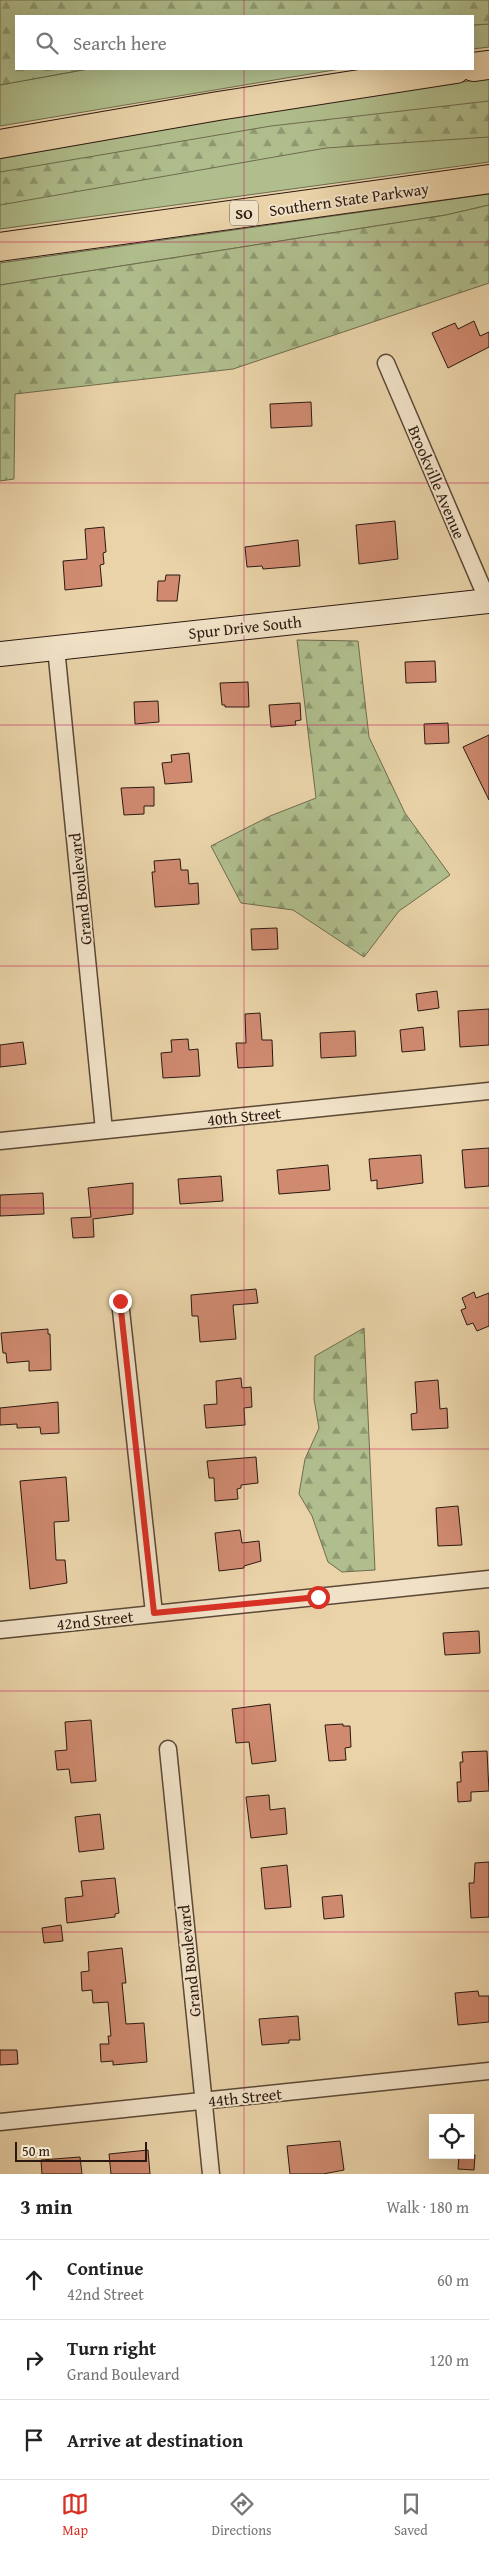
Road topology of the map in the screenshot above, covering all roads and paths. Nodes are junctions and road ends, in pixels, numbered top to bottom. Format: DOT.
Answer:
graph roads {
  1 [pos="489,65"];
  2 [pos="474,67"];
  3 [pos="450,70"];
  4 [pos="0,144"];
  5 [pos="489,179"];
  6 [pos="0,247"];
  7 [pos="386,363"];
  8 [pos="488,601"];
  9 [pos="56,648"];
  10 [pos="0,654"];
  11 [pos="489,1091"];
  12 [pos="104,1130"];
  13 [pos="0,1141"];
  14 [pos="120,1301"];
  15 [pos="489,1579"];
  16 [pos="154,1613"];
  17 [pos="0,1630"];
  18 [pos="168,1749"];
  19 [pos="489,2071"];
  20 [pos="204,2101"];
  21 [pos="0,2122"];
  22 [pos="212,2174"];
  1 -- 2 [label="highway"];
  3 -- 4 [label="highway"];
  5 -- 6 [label="highway, Southern State Parkway / SO"];
  7 -- 8 [label="street, Brookville Avenue"];
  8 -- 9 [label="street, Spur Drive South"];
  9 -- 10 [label="street, Spur Drive South"];
  9 -- 12 [label="street, Grand Boulevard"];
  11 -- 12 [label="street, 40th Street"];
  12 -- 13 [label="street, 40th Street"];
  14 -- 16 [label="street"];
  15 -- 16 [label="street, 42nd Street"];
  16 -- 17 [label="street, 42nd Street"];
  18 -- 20 [label="street, Grand Boulevard"];
  19 -- 20 [label="street, 44th Street"];
  20 -- 21 [label="street, 44th Street"];
  20 -- 22 [label="street, Grand Boulevard"];
}
